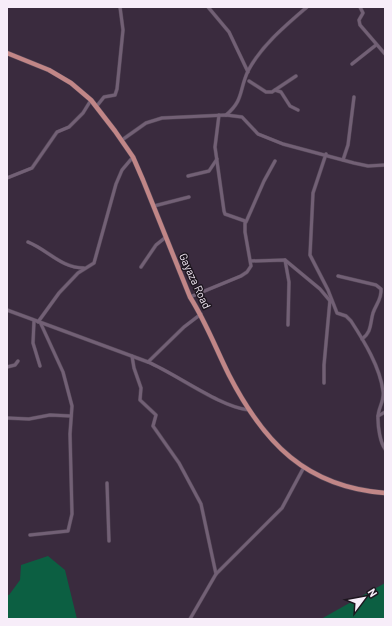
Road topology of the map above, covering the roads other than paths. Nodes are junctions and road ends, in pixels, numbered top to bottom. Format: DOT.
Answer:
graph roads {
  1 [pos="120,7"];
  2 [pos="208,7"];
  3 [pos="307,7"];
  4 [pos="360,7"];
  5 [pos="376,44"];
  6 [pos="7,53"];
  7 [pos="385,54"];
  8 [pos="352,64"];
  9 [pos="248,72"];
  10 [pos="296,76"];
  11 [pos="249,81"];
  12 [pos="275,90"];
  13 [pos="354,98"];
  14 [pos="91,100"];
  15 [pos="96,108"];
  16 [pos="298,110"];
  17 [pos="219,115"];
  18 [pos="226,115"];
  19 [pos="122,140"];
  20 [pos="326,154"];
  21 [pos="133,157"];
  22 [pos="217,159"];
  23 [pos="343,160"];
  24 [pos="275,161"];
  25 [pos="385,165"];
  26 [pos="188,176"];
  27 [pos="7,178"];
  28 [pos="189,197"];
  29 [pos="154,206"];
  30 [pos="246,222"];
  31 [pos="166,237"];
  32 [pos="28,242"];
  33 [pos="285,260"];
  34 [pos="251,262"];
  35 [pos="141,267"];
  36 [pos="86,268"];
  37 [pos="338,276"];
  38 [pos="190,297"];
  39 [pos="331,302"];
  40 [pos="7,310"];
  41 [pos="201,314"];
  42 [pos="34,320"];
  43 [pos="40,323"];
  44 [pos="288,325"];
  45 [pos="362,339"];
  46 [pos="132,356"];
  47 [pos="18,361"];
  48 [pos="148,362"];
  49 [pos="40,366"];
  50 [pos="7,367"];
  51 [pos="324,383"];
  52 [pos="249,410"];
  53 [pos="385,412"];
  54 [pos="71,416"];
  55 [pos="378,416"];
  56 [pos="7,418"];
  57 [pos="385,449"];
  58 [pos="304,467"];
  59 [pos="107,484"];
  60 [pos="385,493"];
  61 [pos="30,535"];
  62 [pos="109,541"];
  63 [pos="216,574"];
  64 [pos="190,619"];
  1 -- 15 [label="street"];
  2 -- 9 [label="street"];
  3 -- 9 [label="street"];
  4 -- 5 [label="street"];
  5 -- 7 [label="street"];
  5 -- 8 [label="street"];
  6 -- 14 [label="main road, Gayaza Road"];
  9 -- 18 [label="street"];
  10 -- 12 [label="street"];
  11 -- 12 [label="street"];
  12 -- 16 [label="street"];
  13 -- 23 [label="street"];
  14 -- 15 [label="main road, Gayaza Road"];
  14 -- 27 [label="street"];
  15 -- 19 [label="main road, Gayaza Road"];
  17 -- 18 [label="street"];
  17 -- 19 [label="street"];
  17 -- 22 [label="street"];
  18 -- 20 [label="street"];
  19 -- 21 [label="main road, Gayaza Road"];
  20 -- 23 [label="street"];
  20 -- 39 [label="street"];
  21 -- 29 [label="main road, Gayaza Road"];
  21 -- 36 [label="street"];
  22 -- 26 [label="street"];
  22 -- 30 [label="street"];
  23 -- 25 [label="street"];
  24 -- 30 [label="street"];
  28 -- 29 [label="street"];
  29 -- 31 [label="main road, Gayaza Road"];
  30 -- 34 [label="street"];
  31 -- 35 [label="street"];
  31 -- 38 [label="main road, Gayaza Road"];
  32 -- 36 [label="street"];
  33 -- 34 [label="street"];
  33 -- 39 [label="street"];
  33 -- 44 [label="street"];
  34 -- 38 [label="street"];
  36 -- 43 [label="street"];
  37 -- 45 [label="street"];
  38 -- 41 [label="main road, Gayaza Road"];
  39 -- 45 [label="street"];
  39 -- 51 [label="street"];
  40 -- 42 [label="street"];
  41 -- 48 [label="street"];
  41 -- 52 [label="main road, Gayaza Road"];
  42 -- 43 [label="street"];
  42 -- 49 [label="street"];
  43 -- 46 [label="street"];
  43 -- 54 [label="street"];
  45 -- 55 [label="street"];
  46 -- 48 [label="street"];
  46 -- 63 [label="street"];
  47 -- 50 [label="street"];
  48 -- 52 [label="street"];
  52 -- 58 [label="main road, Gayaza Road"];
  53 -- 55 [label="street"];
  54 -- 56 [label="street"];
  54 -- 61 [label="street"];
  55 -- 57 [label="street"];
  58 -- 60 [label="main road, Gayaza Road"];
  58 -- 63 [label="street"];
  59 -- 62 [label="street"];
  63 -- 64 [label="street"];
}
